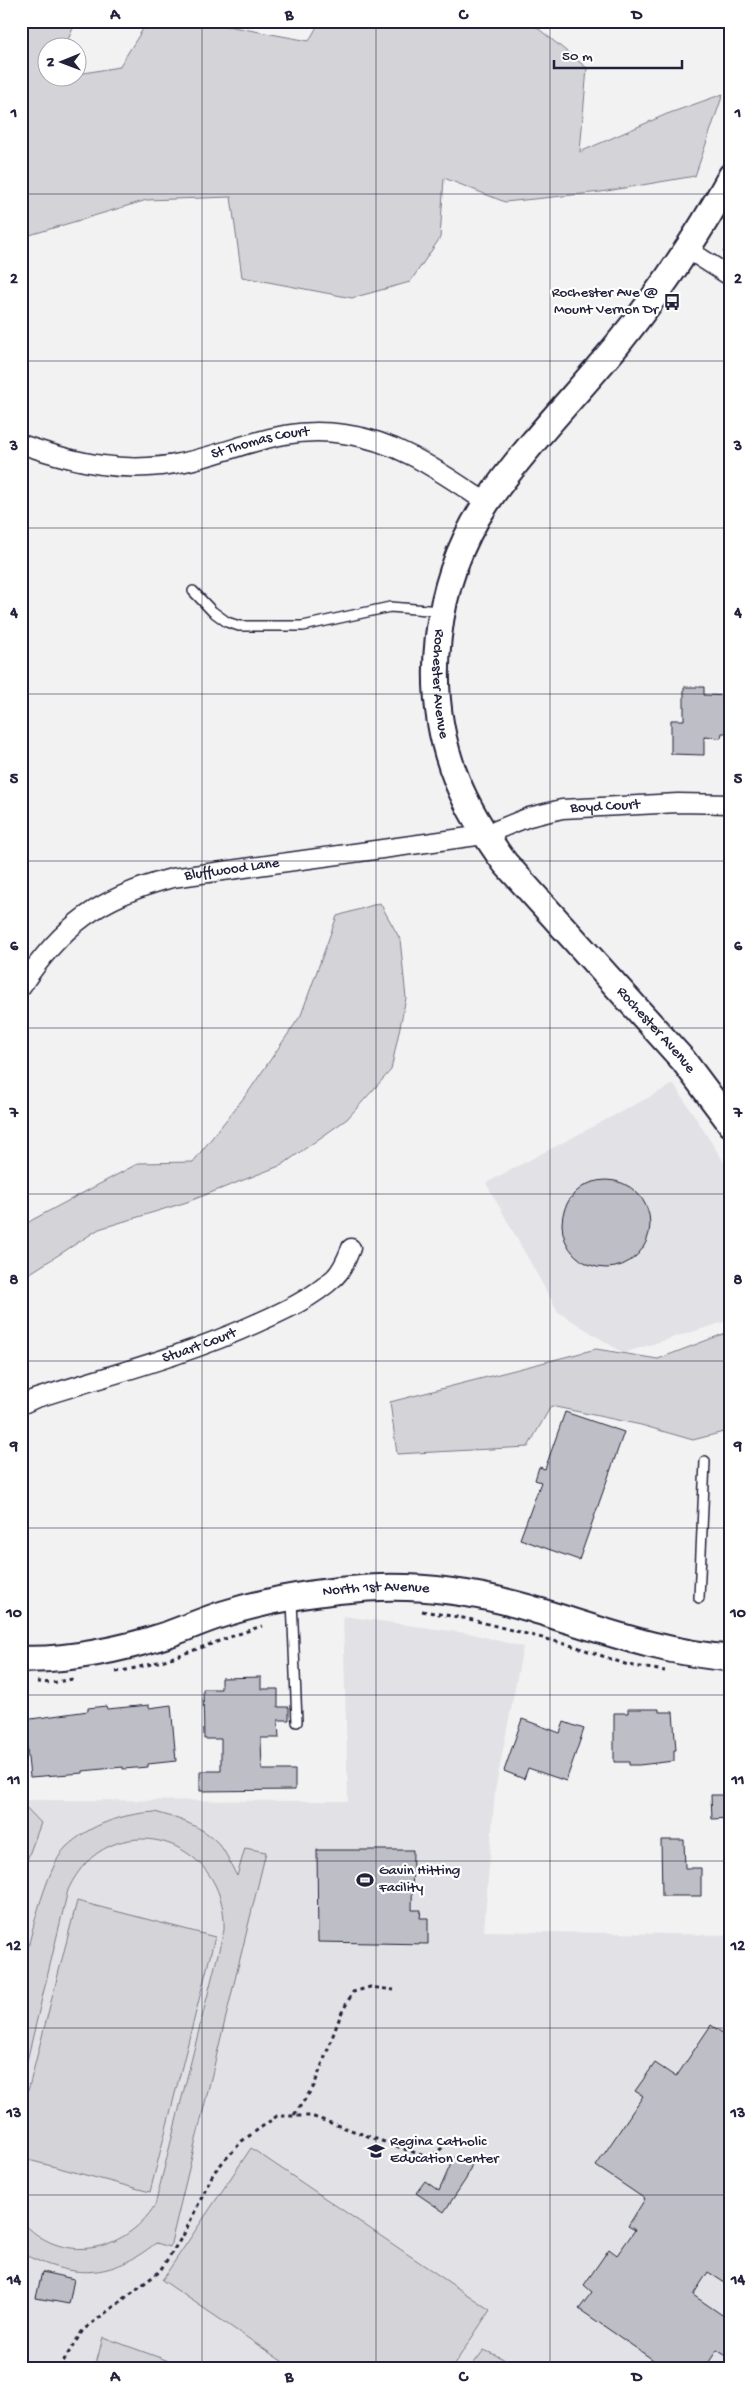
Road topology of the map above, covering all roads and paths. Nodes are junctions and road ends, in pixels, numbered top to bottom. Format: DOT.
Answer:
graph roads {
  1 [pos="731,176"];
  2 [pos="731,240"];
  3 [pos="687,249"];
  4 [pos="726,251"];
  5 [pos="731,277"];
  6 [pos="21,444"];
  7 [pos="487,503"];
  8 [pos="192,591"];
  9 [pos="442,612"];
  10 [pos="731,804"];
  11 [pos="484,835"];
  12 [pos="21,987"];
  13 [pos="731,1124"];
  14 [pos="351,1248"];
  15 [pos="21,1405"];
  16 [pos="705,1461"];
  17 [pos="699,1598"];
  18 [pos="293,1608"];
  19 [pos="414,1610"];
  20 [pos="731,1658"];
  21 [pos="21,1659"];
  22 [pos="675,1672"];
  23 [pos="109,1673"];
  24 [pos="80,1678"];
  25 [pos="31,1681"];
  26 [pos="298,1722"];
  27 [pos="394,1990"];
  28 [pos="294,2116"];
  29 [pos="456,2136"];
  30 [pos="59,2368"];
  1 -- 3 [label="main road, Rochester Avenue"];
  2 -- 4 [label="path"];
  3 -- 5 [label="street"];
  3 -- 7 [label="main road, Rochester Avenue"];
  6 -- 7 [label="street, St Thomas Court"];
  7 -- 9 [label="main road, Rochester Avenue"];
  8 -- 9 [label="lane"];
  9 -- 11 [label="main road, Rochester Avenue"];
  10 -- 11 [label="street, Boyd Court"];
  11 -- 12 [label="street, Bluffwood Lane"];
  11 -- 13 [label="main road, Rochester Avenue"];
  14 -- 15 [label="street, Stuart Court"];
  16 -- 17 [label="lane"];
  18 -- 20 [label="main road, North 1st Avenue"];
  18 -- 21 [label="main road, North 1st Avenue"];
  18 -- 23 [label="path"];
  18 -- 26 [label="lane"];
  19 -- 22 [label="path"];
  24 -- 25 [label="path"];
  27 -- 28 [label="path"];
  28 -- 29 [label="path"];
  28 -- 30 [label="path"];
}
